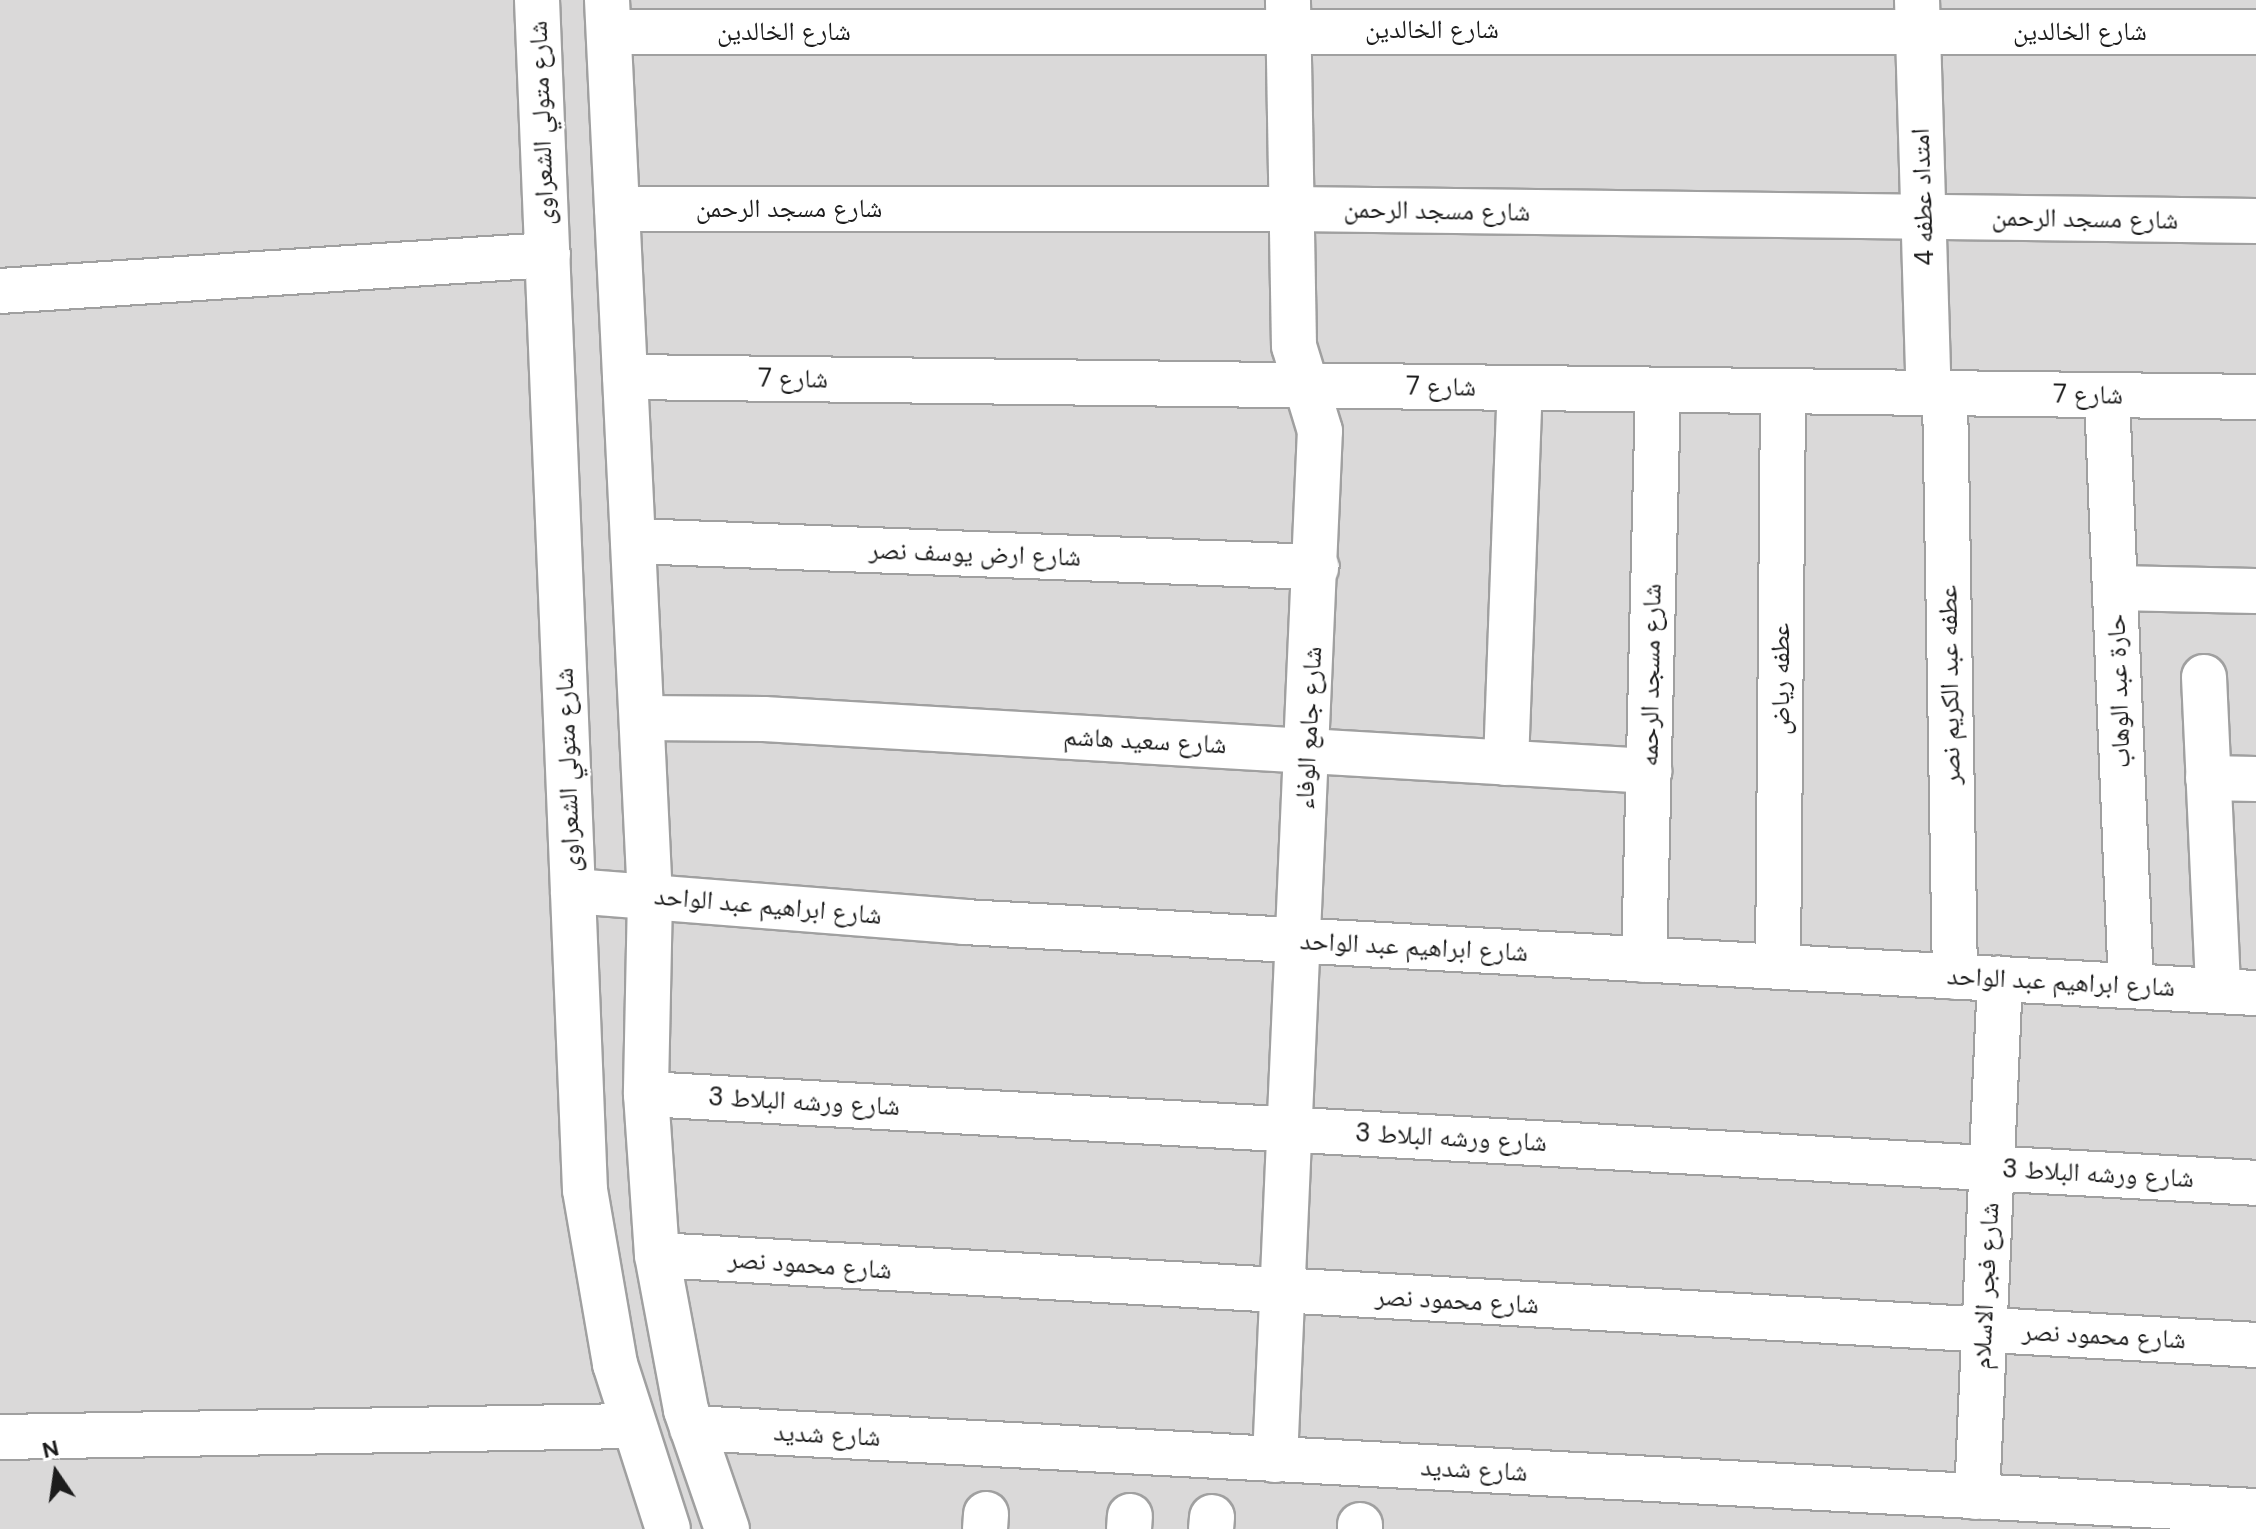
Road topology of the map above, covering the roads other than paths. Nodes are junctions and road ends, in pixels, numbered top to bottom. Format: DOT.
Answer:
graph roads {
  1 [pos="537,0"];
  2 [pos="1289,15"];
  3 [pos="608,16"];
  4 [pos="1918,16"];
  5 [pos="2256,32"];
  6 [pos="617,209"];
  7 [pos="1293,209"];
  8 [pos="1924,218"];
  9 [pos="2256,221"];
  10 [pos="548,255"];
  11 [pos="0,291"];
  12 [pos="625,377"];
  13 [pos="1303,385"];
  14 [pos="1520,388"];
  15 [pos="1658,390"];
  16 [pos="1783,392"];
  17 [pos="1937,393"];
  18 [pos="2107,396"];
  19 [pos="2256,397"];
  20 [pos="633,541"];
  21 [pos="1317,567"];
  22 [pos="2115,588"];
  23 [pos="2256,591"];
  24 [pos="2204,677"];
  25 [pos="642,718"];
  26 [pos="1308,751"];
  27 [pos="1506,763"];
  28 [pos="1649,771"];
  29 [pos="2208,778"];
  30 [pos="2256,779"];
  31 [pos="573,891"];
  32 [pos="650,897"];
  33 [pos="1299,941"];
  34 [pos="1644,960"];
  35 [pos="1778,967"];
  36 [pos="1955,977"];
  37 [pos="2000,979"];
  38 [pos="2131,986"];
  39 [pos="2237,992"];
  40 [pos="646,1094"];
  41 [pos="1290,1129"];
  42 [pos="1992,1168"];
  43 [pos="2256,1183"];
  44 [pos="657,1255"];
  45 [pos="1283,1291"];
  46 [pos="1984,1330"];
  47 [pos="2256,1345"];
  48 [pos="633,1426"];
  49 [pos="692,1428"];
  50 [pos="0,1437"];
  51 [pos="1275,1460"];
  52 [pos="1977,1497"];
  53 [pos="2256,1511"];
  54 [pos="668,1529"];
  55 [pos="727,1529"];
  1 -- 10 [label="street, شارع متولي الشعراوى"];
  2 -- 3 [label="street, شارع الخالدين"];
  2 -- 4 [label="street, شارع الخالدين"];
  2 -- 7 [label="street, شارع جامع الوفاء"];
  3 -- 6 [label="street"];
  4 -- 5 [label="street, شارع الخالدين"];
  4 -- 8 [label="street, امتداد عطفه 4"];
  6 -- 7 [label="street, شارع مسجد الرحمن"];
  6 -- 12 [label="street"];
  7 -- 8 [label="street, شارع مسجد الرحمن"];
  7 -- 13 [label="street, شارع جامع الوفاء"];
  8 -- 9 [label="street, شارع مسجد الرحمن"];
  8 -- 17 [label="street, امتداد عطفه 4"];
  10 -- 11 [label="street"];
  10 -- 31 [label="street, شارع متولي الشعراوى"];
  12 -- 13 [label="street, شارع 7"];
  12 -- 20 [label="street"];
  13 -- 14 [label="street, شارع 7"];
  13 -- 21 [label="street, شارع جامع الوفاء"];
  14 -- 15 [label="street, شارع 7"];
  14 -- 27 [label="street"];
  15 -- 16 [label="street, شارع 7"];
  15 -- 28 [label="street, شارع مسجد الرحمه"];
  16 -- 17 [label="street, شارع 7"];
  16 -- 35 [label="street, عطفه رياض"];
  17 -- 18 [label="street, شارع 7"];
  17 -- 36 [label="street, عطفه عبد الكريم نصر"];
  18 -- 19 [label="street, شارع 7"];
  18 -- 22 [label="street, حارة عبد الوهاب"];
  20 -- 21 [label="street, شارع ارض يوسف نصر"];
  20 -- 25 [label="street"];
  21 -- 26 [label="street, شارع جامع الوفاء"];
  22 -- 23 [label="street"];
  22 -- 38 [label="street, حارة عبد الوهاب"];
  24 -- 29 [label="street"];
  25 -- 26 [label="street, شارع سعيد هاشم"];
  25 -- 32 [label="street"];
  26 -- 27 [label="street, شارع سعيد هاشم"];
  26 -- 33 [label="street, شارع جامع الوفاء"];
  27 -- 28 [label="street, شارع سعيد هاشم"];
  28 -- 34 [label="street, شارع مسجد الرحمه"];
  29 -- 30 [label="street"];
  29 -- 39 [label="street"];
  31 -- 32 [label="street, شارع ابراهيم عبد الواحد"];
  31 -- 48 [label="street, شارع متولي الشعراوى"];
  32 -- 33 [label="street, شارع ابراهيم عبد الواحد"];
  32 -- 40 [label="street"];
  33 -- 34 [label="street, شارع ابراهيم عبد الواحد"];
  33 -- 41 [label="street, شارع جامع الوفاء"];
  34 -- 35 [label="street, شارع ابراهيم عبد الواحد"];
  35 -- 36 [label="street, شارع ابراهيم عبد الواحد"];
  36 -- 37 [label="street, شارع ابراهيم عبد الواحد"];
  37 -- 38 [label="street, شارع ابراهيم عبد الواحد"];
  37 -- 42 [label="street, شارع فجر الاسلام"];
  38 -- 39 [label="street, شارع ابراهيم عبد الواحد"];
  40 -- 41 [label="street, شارع ورشه البلاط 3"];
  40 -- 44 [label="street"];
  41 -- 42 [label="street, شارع ورشه البلاط 3"];
  41 -- 45 [label="street, شارع جامع الوفاء"];
  42 -- 43 [label="street, شارع ورشه البلاط 3"];
  42 -- 46 [label="street, شارع فجر الاسلام"];
  44 -- 45 [label="street, شارع محمود نصر"];
  44 -- 49 [label="street"];
  45 -- 46 [label="street, شارع محمود نصر"];
  45 -- 51 [label="street, شارع جامع الوفاء"];
  46 -- 47 [label="street, شارع محمود نصر"];
  46 -- 52 [label="street, شارع فجر الاسلام"];
  48 -- 50 [label="street"];
  48 -- 54 [label="street, شارع متولي الشعراوى"];
  49 -- 51 [label="street, شارع شديد"];
  49 -- 55 [label="street"];
  51 -- 52 [label="street, شارع شديد"];
  52 -- 53 [label="street, شارع شديد"];
}
